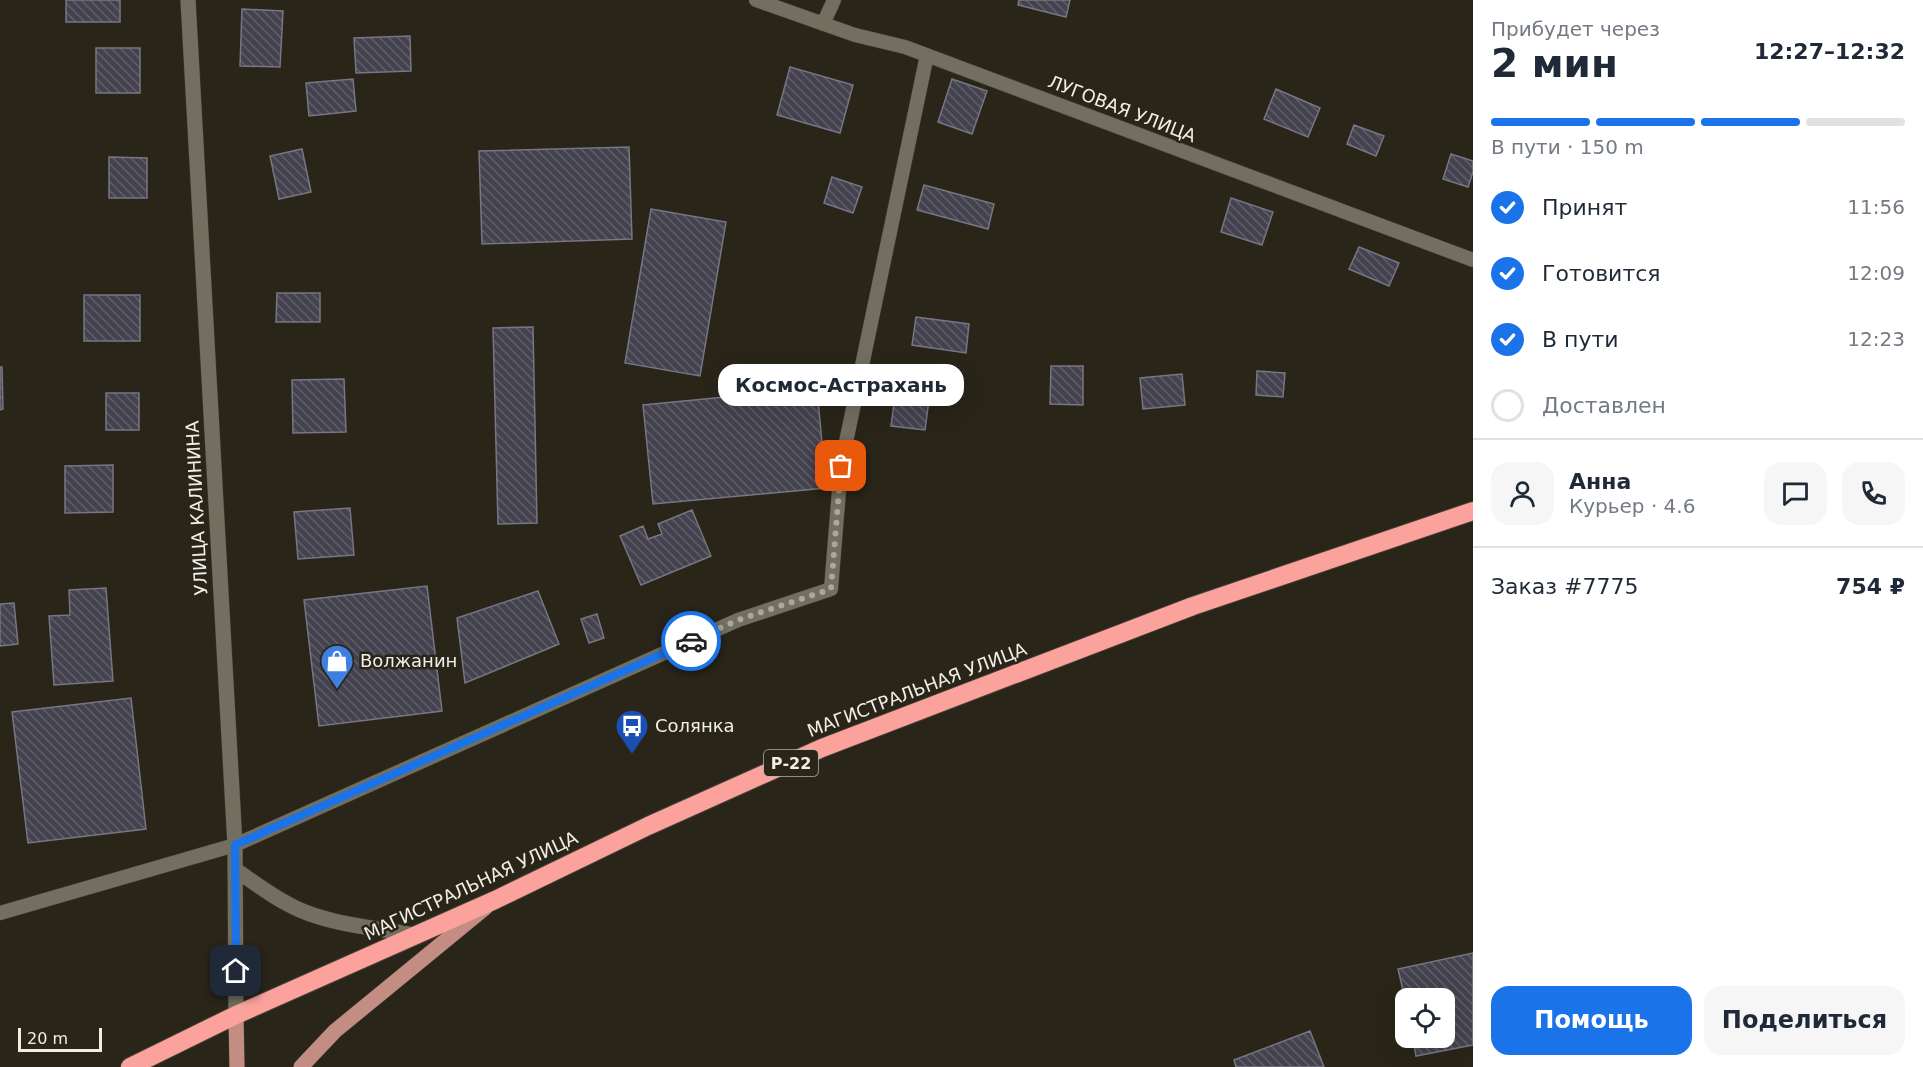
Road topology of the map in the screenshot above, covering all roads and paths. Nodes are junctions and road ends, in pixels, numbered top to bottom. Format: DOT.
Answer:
graph roads {
  1 [pos="188,0"];
  2 [pos="756,0"];
  3 [pos="834,0"];
  4 [pos="822,24"];
  5 [pos="927,55"];
  6 [pos="1473,260"];
  7 [pos="1473,512"];
  8 [pos="235,845"];
  9 [pos="236,870"];
  10 [pos="495,900"];
  11 [pos="0,913"];
  12 [pos="414,935"];
  13 [pos="236,1015"];
  14 [pos="130,1067"];
  15 [pos="237,1067"];
  16 [pos="302,1067"];
  1 -- 8 [label="street, УЛИЦА КАЛИНИНА"];
  2 -- 4 [label="lane, ЛУГОВАЯ УЛИЦА"];
  3 -- 4 [label="lane"];
  4 -- 5 [label="lane, ЛУГОВАЯ УЛИЦА"];
  5 -- 6 [label="lane, ЛУГОВАЯ УЛИЦА"];
  5 -- 8 [label="lane"];
  7 -- 10 [label="highway, МАГИСТРАЛЬНАЯ УЛИЦА / Р-22"];
  8 -- 9 [label="street, УЛИЦА КАЛИНИНА"];
  8 -- 11 [label="lane"];
  9 -- 12 [label="street"];
  9 -- 13 [label="street, УЛИЦА КАЛИНИНА"];
  10 -- 12 [label="highway, МАГИСТРАЛЬНАЯ УЛИЦА / Р-22"];
  10 -- 16 [label="main road"];
  12 -- 13 [label="highway, МАГИСТРАЛЬНАЯ УЛИЦА / Р-22"];
  13 -- 14 [label="highway, МАГИСТРАЛЬНАЯ УЛИЦА / Р-22"];
  13 -- 15 [label="main road"];
}
